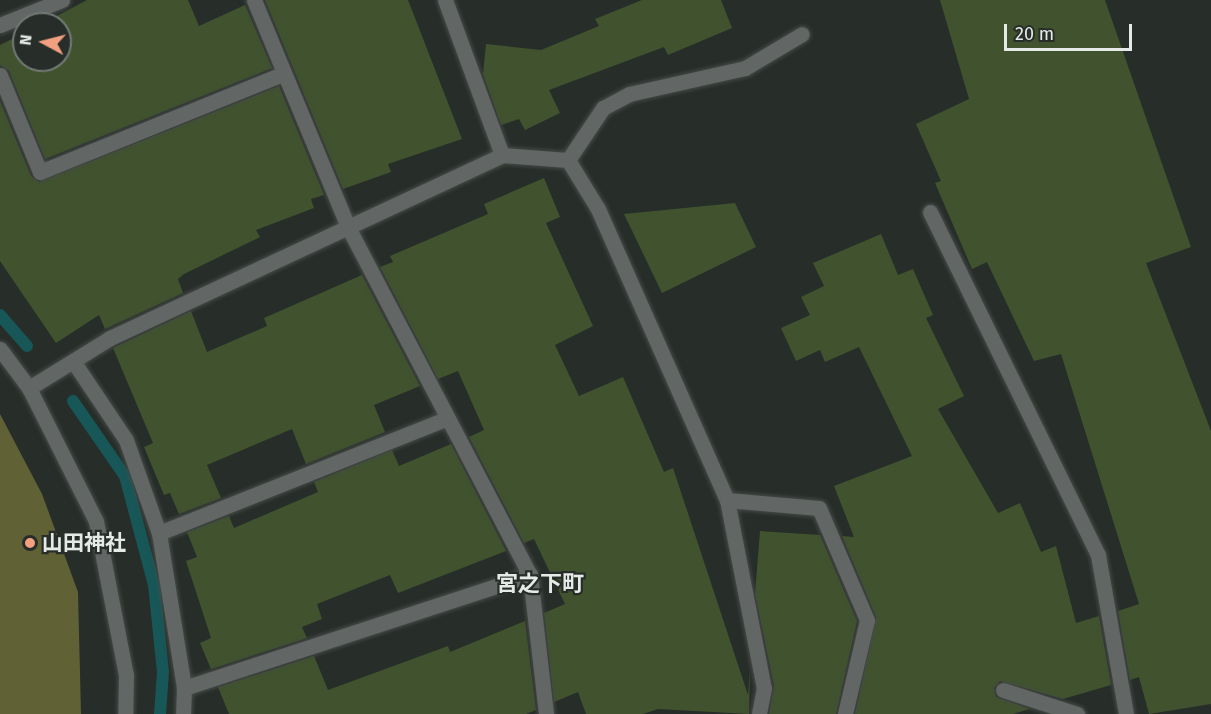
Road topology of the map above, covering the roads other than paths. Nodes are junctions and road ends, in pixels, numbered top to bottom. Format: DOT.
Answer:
graph roads {
  1 [pos="62,0"];
  2 [pos="254,0"];
  3 [pos="445,0"];
  4 [pos="0,25"];
  5 [pos="802,34"];
  6 [pos="283,74"];
  7 [pos="0,75"];
  8 [pos="502,155"];
  9 [pos="568,160"];
  10 [pos="930,212"];
  11 [pos="348,227"];
  12 [pos="0,349"];
  13 [pos="73,361"];
  14 [pos="29,388"];
  15 [pos="445,419"];
  16 [pos="728,500"];
  17 [pos="159,533"];
  18 [pos="530,575"];
  19 [pos="184,688"];
  20 [pos="1003,690"];
  21 [pos="124,714"];
  22 [pos="183,714"];
  23 [pos="546,714"];
  24 [pos="759,714"];
  25 [pos="845,714"];
  26 [pos="1077,714"];
  27 [pos="1126,714"];
  1 -- 4 [label="street"];
  2 -- 6 [label="street"];
  3 -- 8 [label="street"];
  5 -- 9 [label="street"];
  6 -- 7 [label="street"];
  6 -- 11 [label="street"];
  8 -- 9 [label="street"];
  8 -- 11 [label="street"];
  9 -- 16 [label="street"];
  10 -- 27 [label="street"];
  11 -- 13 [label="street"];
  11 -- 15 [label="street"];
  12 -- 14 [label="street"];
  13 -- 14 [label="street"];
  13 -- 17 [label="street"];
  14 -- 21 [label="street"];
  15 -- 17 [label="street"];
  15 -- 18 [label="street"];
  16 -- 24 [label="street"];
  16 -- 25 [label="street"];
  17 -- 19 [label="street"];
  18 -- 19 [label="street"];
  18 -- 23 [label="street"];
  19 -- 22 [label="street"];
  20 -- 26 [label="street"];
}
